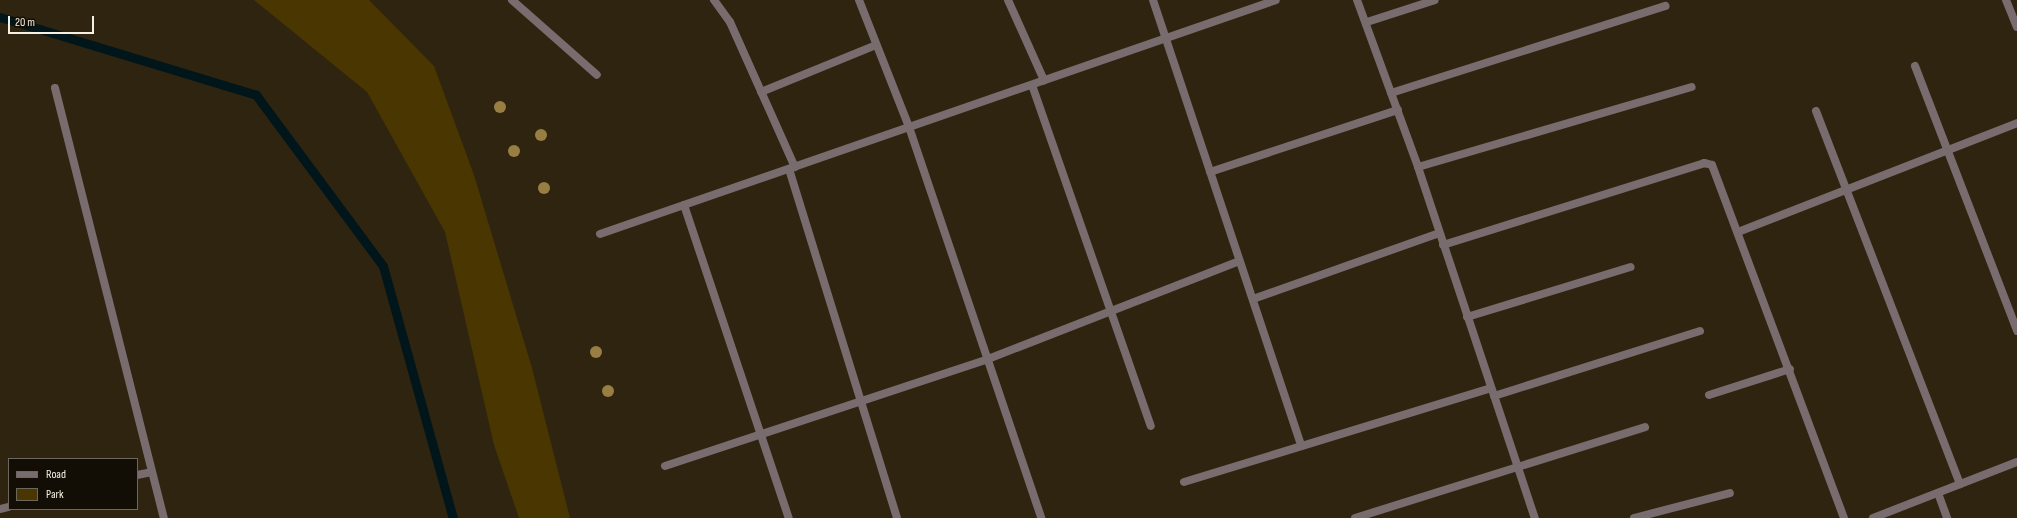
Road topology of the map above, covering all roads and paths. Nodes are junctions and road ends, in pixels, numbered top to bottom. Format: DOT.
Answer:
graph roads {
  1 [pos="512,0"];
  2 [pos="714,0"];
  3 [pos="859,0"];
  4 [pos="1008,0"];
  5 [pos="1153,0"];
  6 [pos="1276,0"];
  7 [pos="1357,0"];
  8 [pos="1434,0"];
  9 [pos="2006,0"];
  10 [pos="1666,6"];
  11 [pos="1367,22"];
  12 [pos="2017,27"];
  13 [pos="1166,38"];
  14 [pos="876,45"];
  15 [pos="1915,66"];
  16 [pos="597,75"];
  17 [pos="1044,80"];
  18 [pos="1032,84"];
  19 [pos="1692,87"];
  20 [pos="55,88"];
  21 [pos="761,92"];
  22 [pos="1392,93"];
  23 [pos="1398,110"];
  24 [pos="1816,111"];
  25 [pos="2017,123"];
  26 [pos="909,127"];
  27 [pos="1946,150"];
  28 [pos="1418,167"];
  29 [pos="792,168"];
  30 [pos="1210,172"];
  31 [pos="1845,190"];
  32 [pos="684,205"];
  33 [pos="1738,232"];
  34 [pos="1439,233"];
  35 [pos="600,234"];
  36 [pos="1443,245"];
  37 [pos="1240,261"];
  38 [pos="1631,267"];
  39 [pos="1253,299"];
  40 [pos="1113,312"];
  41 [pos="1467,317"];
  42 [pos="1700,331"];
  43 [pos="2017,331"];
  44 [pos="988,359"];
  45 [pos="1790,369"];
  46 [pos="1491,388"];
  47 [pos="1709,395"];
  48 [pos="1494,396"];
  49 [pos="861,402"];
  50 [pos="1151,426"];
  51 [pos="1645,427"];
  52 [pos="761,434"];
  53 [pos="1301,446"];
  54 [pos="2017,462"];
  55 [pos="665,466"];
  56 [pos="1517,466"];
  57 [pos="152,472"];
  58 [pos="138,475"];
  59 [pos="1184,482"];
  60 [pos="1960,484"];
  61 [pos="1730,493"];
  62 [pos="1938,493"];
  63 [pos="164,518"];
  64 [pos="789,518"];
  65 [pos="897,518"];
  66 [pos="1041,518"];
  67 [pos="1355,518"];
  68 [pos="1535,518"];
  69 [pos="1634,518"];
  70 [pos="1844,518"];
  71 [pos="1873,518"];
  72 [pos="1947,518"];
  1 -- 16 [label="street"];
  2 -- 21 [label="street"];
  3 -- 14 [label="street"];
  4 -- 17 [label="street"];
  5 -- 13 [label="street"];
  6 -- 13 [label="street"];
  7 -- 11 [label="street"];
  8 -- 11 [label="street"];
  9 -- 12 [label="street"];
  10 -- 22 [label="street"];
  11 -- 22 [label="street"];
  13 -- 17 [label="street"];
  13 -- 30 [label="street"];
  14 -- 21 [label="street"];
  14 -- 26 [label="street"];
  15 -- 27 [label="street"];
  17 -- 18 [label="street"];
  18 -- 26 [label="street"];
  18 -- 40 [label="street"];
  19 -- 28 [label="street"];
  20 -- 57 [label="street"];
  21 -- 29 [label="street"];
  22 -- 23 [label="street"];
  23 -- 28 [label="street"];
  23 -- 30 [label="street"];
  24 -- 31 [label="street"];
  25 -- 27 [label="street"];
  26 -- 29 [label="street"];
  26 -- 44 [label="street"];
  27 -- 31 [label="street"];
  27 -- 43 [label="street"];
  28 -- 34 [label="street"];
  29 -- 32 [label="street"];
  29 -- 49 [label="street"];
  30 -- 37 [label="street"];
  31 -- 33 [label="street"];
  31 -- 60 [label="street"];
  32 -- 35 [label="street"];
  32 -- 52 [label="street"];
  33 -- 36 [label="street"];
  33 -- 45 [label="street"];
  34 -- 36 [label="street"];
  34 -- 39 [label="street"];
  36 -- 41 [label="street"];
  37 -- 39 [label="street"];
  37 -- 40 [label="street"];
  38 -- 41 [label="street"];
  39 -- 53 [label="street"];
  40 -- 44 [label="street"];
  40 -- 50 [label="street"];
  41 -- 46 [label="street"];
  42 -- 48 [label="street"];
  44 -- 49 [label="street"];
  44 -- 66 [label="street"];
  45 -- 47 [label="street"];
  45 -- 70 [label="street"];
  46 -- 48 [label="street"];
  46 -- 53 [label="street"];
  48 -- 56 [label="street"];
  49 -- 52 [label="street"];
  49 -- 65 [label="street"];
  51 -- 56 [label="street"];
  52 -- 55 [label="street"];
  52 -- 64 [label="street"];
  53 -- 59 [label="street"];
  54 -- 60 [label="street"];
  56 -- 67 [label="street"];
  56 -- 68 [label="street"];
  57 -- 58 [label="street"];
  57 -- 63 [label="street"];
  60 -- 62 [label="street"];
  61 -- 69 [label="street"];
  62 -- 71 [label="street"];
  62 -- 72 [label="street"];
}
